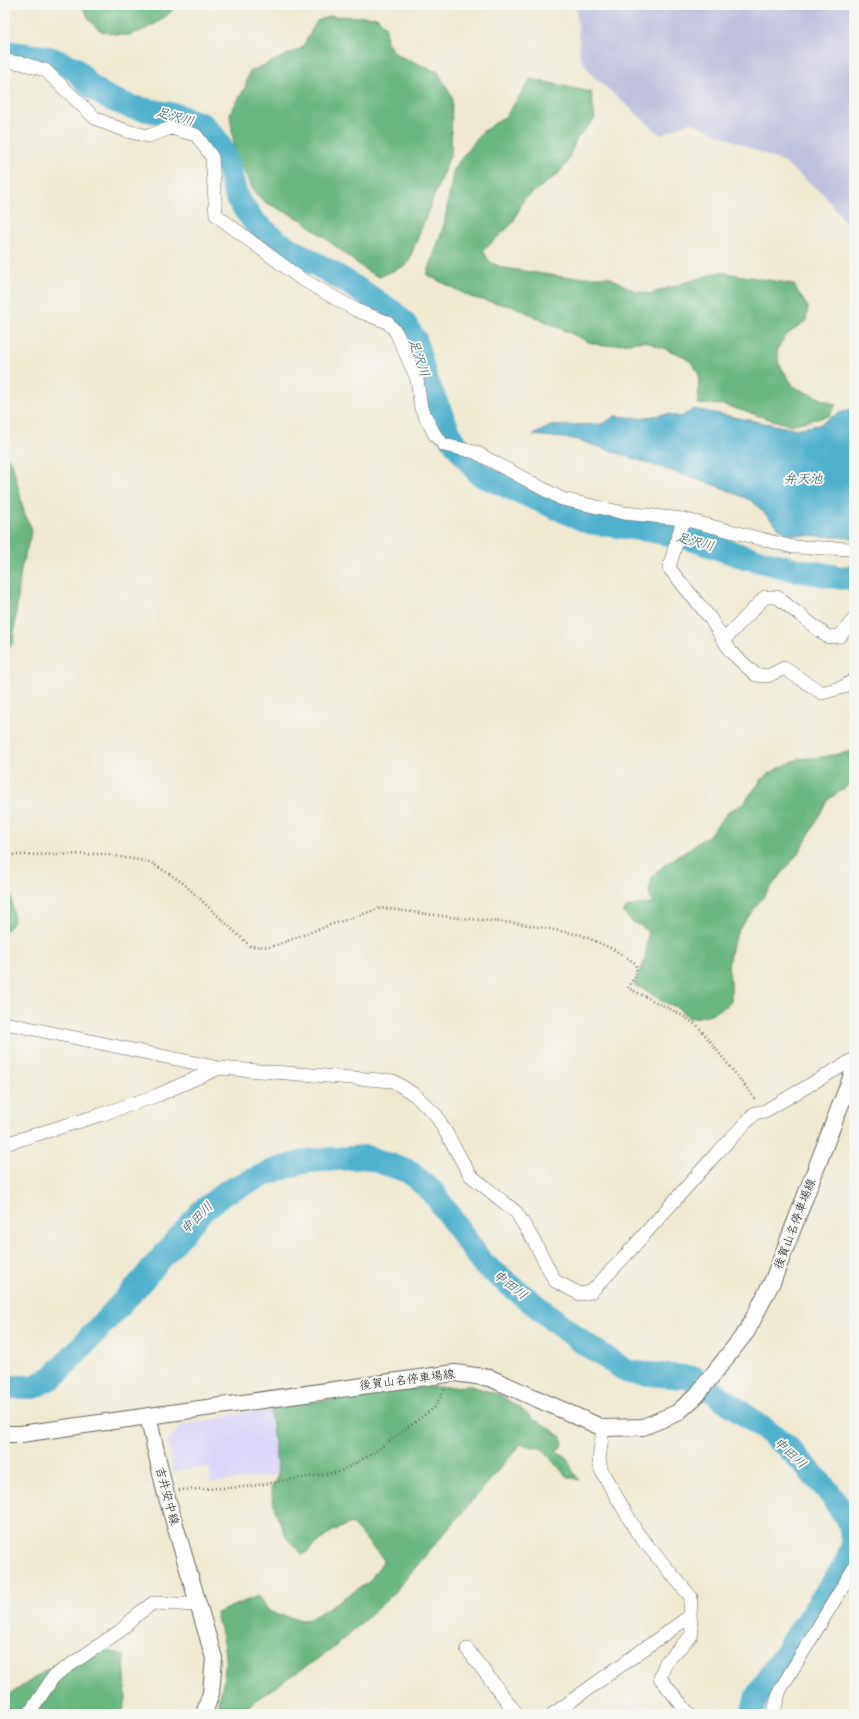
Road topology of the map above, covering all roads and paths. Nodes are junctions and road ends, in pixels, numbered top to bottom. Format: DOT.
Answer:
graph roads {
  1 [pos="5,61"];
  2 [pos="683,519"];
  3 [pos="854,549"];
  4 [pos="854,619"];
  5 [pos="724,640"];
  6 [pos="854,680"];
  7 [pos="5,855"];
  8 [pos="5,1023"];
  9 [pos="854,1059"];
  10 [pos="219,1068"];
  11 [pos="854,1070"];
  12 [pos="765,1111"];
  13 [pos="5,1144"];
  14 [pos="455,1373"];
  15 [pos="148,1416"];
  16 [pos="603,1428"];
  17 [pos="5,1434"];
  18 [pos="165,1491"];
  19 [pos="854,1568"];
  20 [pos="199,1605"];
  21 [pos="690,1616"];
  22 [pos="467,1649"];
  23 [pos="29,1714"];
  24 [pos="204,1714"];
  25 [pos="516,1714"];
  26 [pos="553,1714"];
  27 [pos="689,1714"];
  28 [pos="773,1714"];
  1 -- 2 [label="street"];
  2 -- 3 [label="street"];
  2 -- 5 [label="street"];
  4 -- 5 [label="street"];
  5 -- 6 [label="street"];
  7 -- 12 [label="path"];
  8 -- 10 [label="street"];
  9 -- 12 [label="street"];
  10 -- 12 [label="street"];
  10 -- 13 [label="street"];
  11 -- 16 [label="main road, 後賀山名停車場線"];
  14 -- 15 [label="main road, 後賀山名停車場線"];
  14 -- 16 [label="main road, 後賀山名停車場線"];
  14 -- 18 [label="path"];
  15 -- 17 [label="main road"];
  15 -- 18 [label="main road, 吉井安中線"];
  16 -- 21 [label="street"];
  18 -- 20 [label="main road, 吉井安中線"];
  19 -- 28 [label="street"];
  20 -- 23 [label="street"];
  20 -- 24 [label="main road, 吉井安中線"];
  21 -- 26 [label="street"];
  21 -- 27 [label="street"];
  22 -- 25 [label="street"];
}
